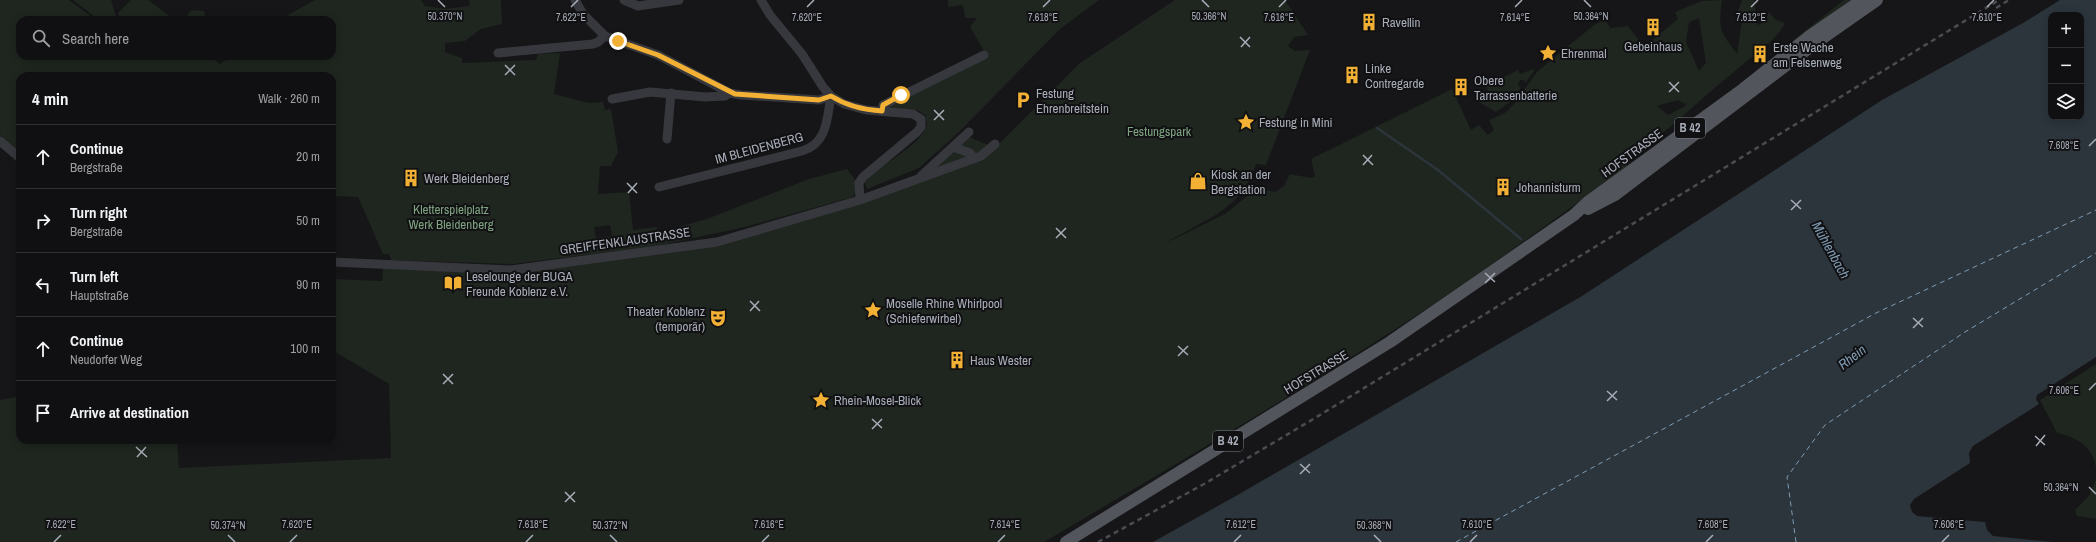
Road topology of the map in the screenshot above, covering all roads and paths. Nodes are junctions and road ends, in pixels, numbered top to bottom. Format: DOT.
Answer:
graph roads {
  1 [pos="575,0"];
  2 [pos="624,0"];
  3 [pos="679,0"];
  4 [pos="761,0"];
  5 [pos="1862,0"];
  6 [pos="1877,0"];
  7 [pos="605,36"];
  8 [pos="498,53"];
  9 [pos="984,55"];
  10 [pos="730,92"];
  11 [pos="672,93"];
  12 [pos="831,96"];
  13 [pos="612,99"];
  14 [pos="882,111"];
  15 [pos="969,132"];
  16 [pos="667,139"];
  17 [pos="0,141"];
  18 [pos="995,144"];
  19 [pos="953,147"];
  20 [pos="16,155"];
  21 [pos="974,159"];
  22 [pos="913,181"];
  23 [pos="659,187"];
  24 [pos="860,200"];
  25 [pos="1574,215"];
  26 [pos="336,262"];
  27 [pos="1066,542"];
  1 -- 7 [label="street"];
  2 -- 3 [label="street"];
  4 -- 12 [label="street"];
  5 -- 25 [label="main road, HOFSTRASSE / B 42"];
  6 -- 25 [label="main road, HOFSTRASSE / B 42"];
  7 -- 8 [label="street"];
  7 -- 10 [label="street"];
  9 -- 14 [label="street"];
  10 -- 11 [label="street"];
  10 -- 12 [label="street"];
  11 -- 13 [label="street"];
  11 -- 16 [label="street"];
  12 -- 14 [label="street"];
  12 -- 23 [label="street, IM BLEIDENBERG"];
  14 -- 24 [label="street"];
  15 -- 19 [label="street, GREIFFENKLAUSTRASSE"];
  17 -- 20 [label="street"];
  18 -- 21 [label="street, GREIFFENKLAUSTRASSE"];
  19 -- 21 [label="street"];
  19 -- 22 [label="street, GREIFFENKLAUSTRASSE"];
  21 -- 22 [label="street, GREIFFENKLAUSTRASSE"];
  22 -- 24 [label="street, GREIFFENKLAUSTRASSE"];
  24 -- 26 [label="street, GREIFFENKLAUSTRASSE"];
  25 -- 27 [label="main road, HOFSTRASSE / B 42"];
}
